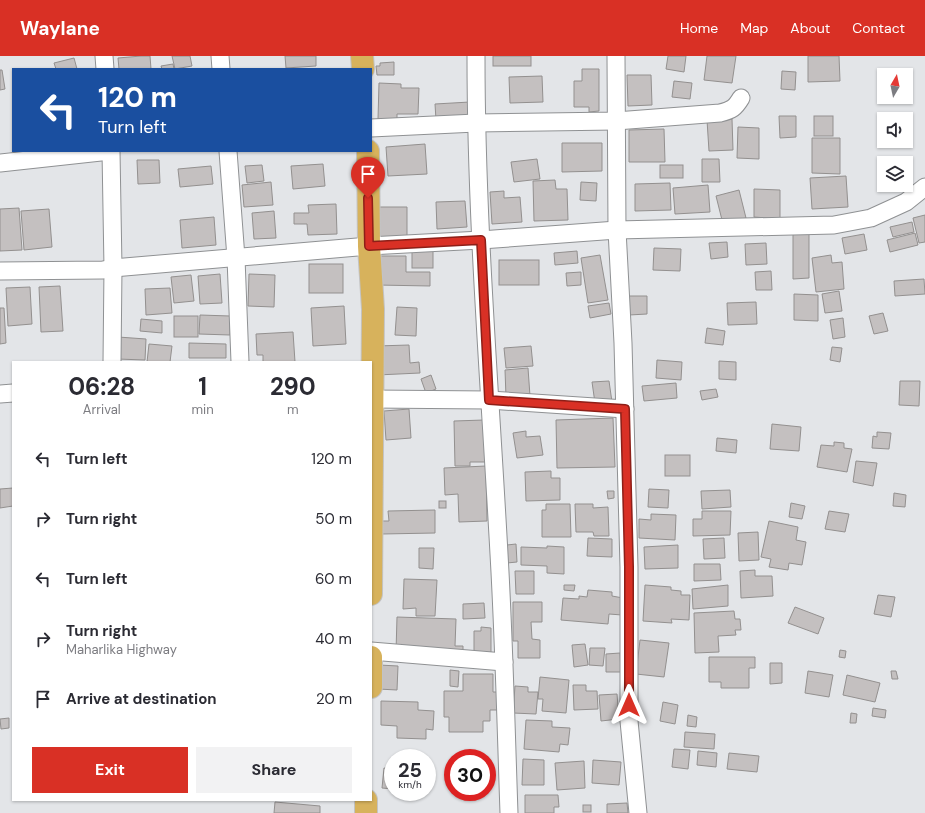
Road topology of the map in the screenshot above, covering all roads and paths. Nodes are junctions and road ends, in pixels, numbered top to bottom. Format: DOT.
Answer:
graph roads {
  1 [pos="104,56"];
  2 [pos="220,56"];
  3 [pos="362,56"];
  4 [pos="476,56"];
  5 [pos="616,56"];
  6 [pos="105,68"];
  7 [pos="221,68"];
  8 [pos="363,68"];
  9 [pos="741,98"];
  10 [pos="616,121"];
  11 [pos="476,124"];
  12 [pos="372,128"];
  13 [pos="101,152"];
  14 [pos="110,152"];
  15 [pos="228,152"];
  16 [pos="368,152"];
  17 [pos="0,163"];
  18 [pos="925,187"];
  19 [pos="617,230"];
  20 [pos="481,240"];
  21 [pos="369,246"];
  22 [pos="236,258"];
  23 [pos="113,268"];
  24 [pos="0,271"];
  25 [pos="112,361"];
  26 [pos="240,361"];
  27 [pos="372,361"];
  28 [pos="12,393"];
  29 [pos="0,394"];
  30 [pos="372,400"];
  31 [pos="489,400"];
  32 [pos="625,409"];
  33 [pos="372,651"];
  34 [pos="504,662"];
  35 [pos="366,801"];
  36 [pos="366,813"];
  37 [pos="509,813"];
  38 [pos="638,813"];
  1 -- 6 [label="street"];
  2 -- 7 [label="street"];
  3 -- 8 [label="highway"];
  4 -- 11 [label="street"];
  5 -- 10 [label="street"];
  9 -- 10 [label="street"];
  10 -- 11 [label="street"];
  10 -- 19 [label="street"];
  11 -- 12 [label="street"];
  11 -- 20 [label="street"];
  13 -- 17 [label="street"];
  14 -- 23 [label="street"];
  15 -- 22 [label="street"];
  16 -- 21 [label="highway"];
  18 -- 19 [label="street"];
  19 -- 20 [label="street"];
  19 -- 32 [label="street"];
  20 -- 21 [label="street"];
  20 -- 31 [label="street"];
  21 -- 22 [label="street"];
  21 -- 27 [label="highway"];
  22 -- 23 [label="street"];
  22 -- 26 [label="street"];
  23 -- 24 [label="street"];
  23 -- 25 [label="street"];
  28 -- 29 [label="street"];
  30 -- 31 [label="street"];
  31 -- 32 [label="street"];
  31 -- 34 [label="street"];
  32 -- 38 [label="street"];
  33 -- 34 [label="street"];
  34 -- 37 [label="street"];
  35 -- 36 [label="highway"];
}
